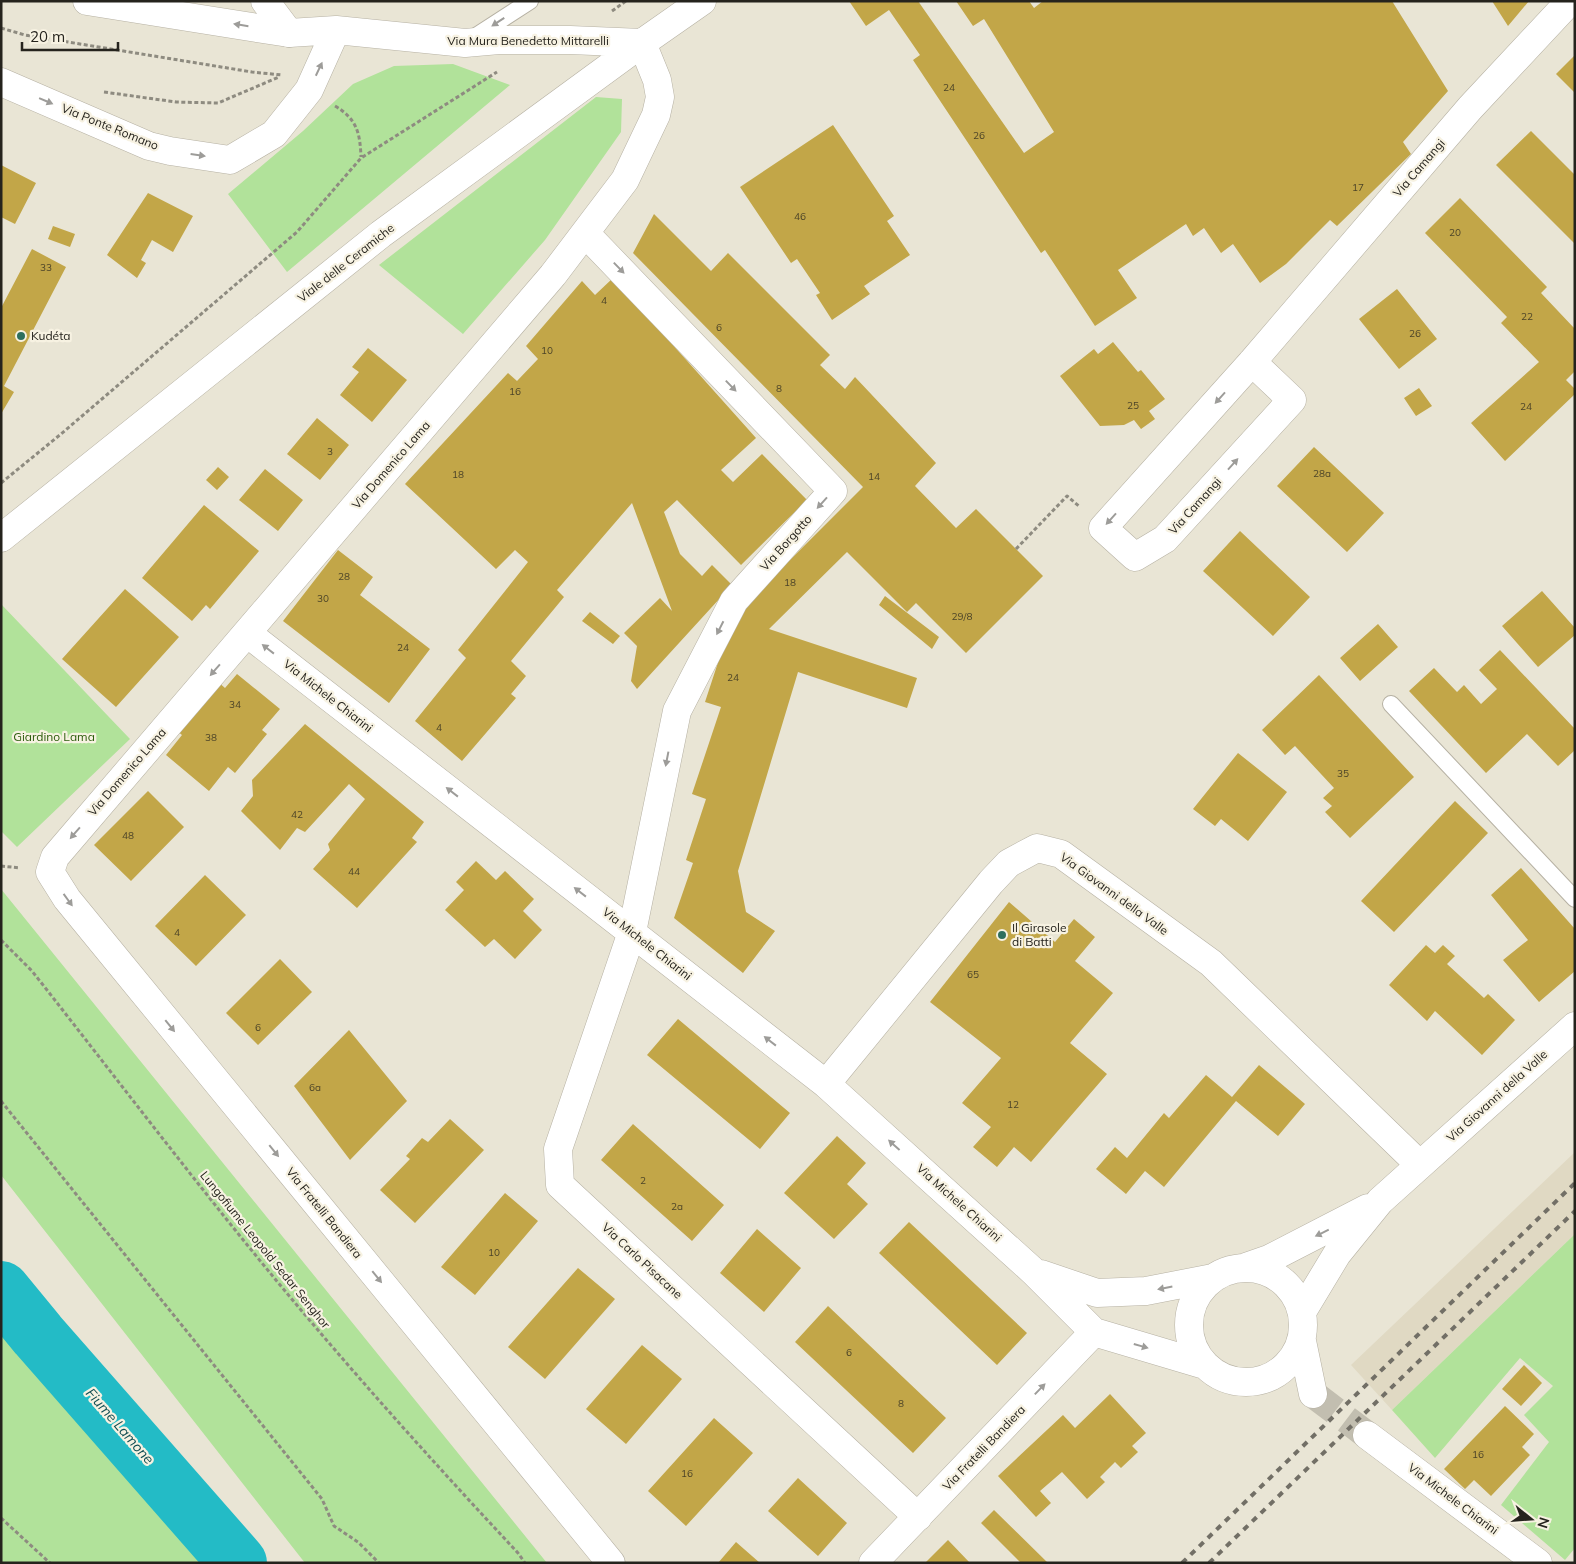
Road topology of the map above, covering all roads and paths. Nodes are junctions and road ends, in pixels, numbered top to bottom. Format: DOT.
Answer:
graph roads {
  1 [pos="87,1"];
  2 [pos="265,1"];
  3 [pos="530,1"];
  4 [pos="702,1"];
  5 [pos="1570,1"];
  6 [pos="1,28"];
  7 [pos="336,30"];
  8 [pos="289,33"];
  9 [pos="642,42"];
  10 [pos="465,44"];
  11 [pos="499,71"];
  12 [pos="1,82"];
  13 [pos="101,91"];
  14 [pos="585,233"];
  15 [pos="1252,362"];
  16 [pos="1,483"];
  17 [pos="1103,528"];
  18 [pos="1,538"];
  19 [pos="1016,549"];
  20 [pos="247,633"];
  21 [pos="1391,704"];
  22 [pos="54,857"];
  23 [pos="1575,899"];
  24 [pos="632,932"];
  25 [pos="1,940"];
  26 [pos="1575,1026"];
  27 [pos="826,1084"];
  28 [pos="1,1101"];
  29 [pos="1420,1165"];
  30 [pos="1380,1201"];
  31 [pos="1246,1267"];
  32 [pos="1034,1272"];
  33 [pos="1213,1278"];
  34 [pos="1302,1312"];
  35 [pos="1094,1332"];
  36 [pos="1302,1341"];
  37 [pos="1205,1365"];
  38 [pos="1271,1377"];
  39 [pos="1367,1435"];
  40 [pos="918,1517"];
  41 [pos="1,1518"];
  42 [pos="50,1563"];
  43 [pos="379,1563"];
  44 [pos="526,1563"];
  45 [pos="611,1563"];
  46 [pos="873,1563"];
  47 [pos="1538,1563"];
  8 -- 1 [label="street, Via Mura Benedetto Mittarelli, one-way"];
  2 -- 8 [label="street"];
  3 -- 10 [label="lane, one-way"];
  4 -- 9 [label="street, Viale delle Ceramiche"];
  5 -- 15 [label="street, Via Camangi"];
  6 -- 13 [label="path"];
  7 -- 8 [label="street, Via Mura Benedetto Mittarelli"];
  7 -- 10 [label="street, Via Mura Benedetto Mittarelli"];
  12 -- 7 [label="street, Via Ponte Romano, one-way"];
  9 -- 10 [label="street, Via Mura Benedetto Mittarelli"];
  9 -- 14 [label="street, Via Domenico Lama"];
  9 -- 18 [label="street, Viale delle Ceramiche"];
  11 -- 16 [label="path"];
  14 -- 20 [label="street, Via Domenico Lama"];
  14 -- 24 [label="street, Via Borgotto, one-way"];
  15 -- 17 [label="street, Via Camangi, one-way"];
  17 -- 15 [label="street, Via Camangi, one-way"];
  17 -- 19 [label="path"];
  20 -- 22 [label="street, Via Domenico Lama, one-way"];
  24 -- 20 [label="street, Via Michele Chiarini, one-way"];
  21 -- 23 [label="lane"];
  22 -- 45 [label="street, Via Fratelli Bandiera, one-way"];
  27 -- 24 [label="street, Via Michele Chiarini, one-way"];
  24 -- 40 [label="street, Via Carlo Pisacane"];
  25 -- 44 [label="path, Lungofiume Leopold Sedar Senghor"];
  26 -- 29 [label="street, Via Giovanni della Valle"];
  27 -- 29 [label="street, Via Giovanni della Valle"];
  32 -- 27 [label="street, Via Michele Chiarini, one-way"];
  28 -- 43 [label="path"];
  29 -- 30 [label="street, Via Giovanni della Valle"];
  30 -- 31 [label="street, Via Giovanni della Valle, one-way"];
  30 -- 34 [label="street, Via Giovanni della Valle"];
  31 -- 33 [label="street"];
  31 -- 34 [label="street"];
  33 -- 32 [label="street, Via Michele Chiarini, one-way"];
  32 -- 35 [label="street, Via Michele Chiarini"];
  33 -- 37 [label="street"];
  34 -- 36 [label="street"];
  35 -- 37 [label="street, Via Michele Chiarini, one-way"];
  40 -- 35 [label="street, Via Fratelli Bandiera, one-way"];
  36 -- 38 [label="street"];
  36 -- 38 [label="street"];
  37 -- 38 [label="street"];
  39 -- 47 [label="street, Via Michele Chiarini"];
  40 -- 46 [label="street, Via Fratelli Bandiera"];
  41 -- 42 [label="path"];
}
